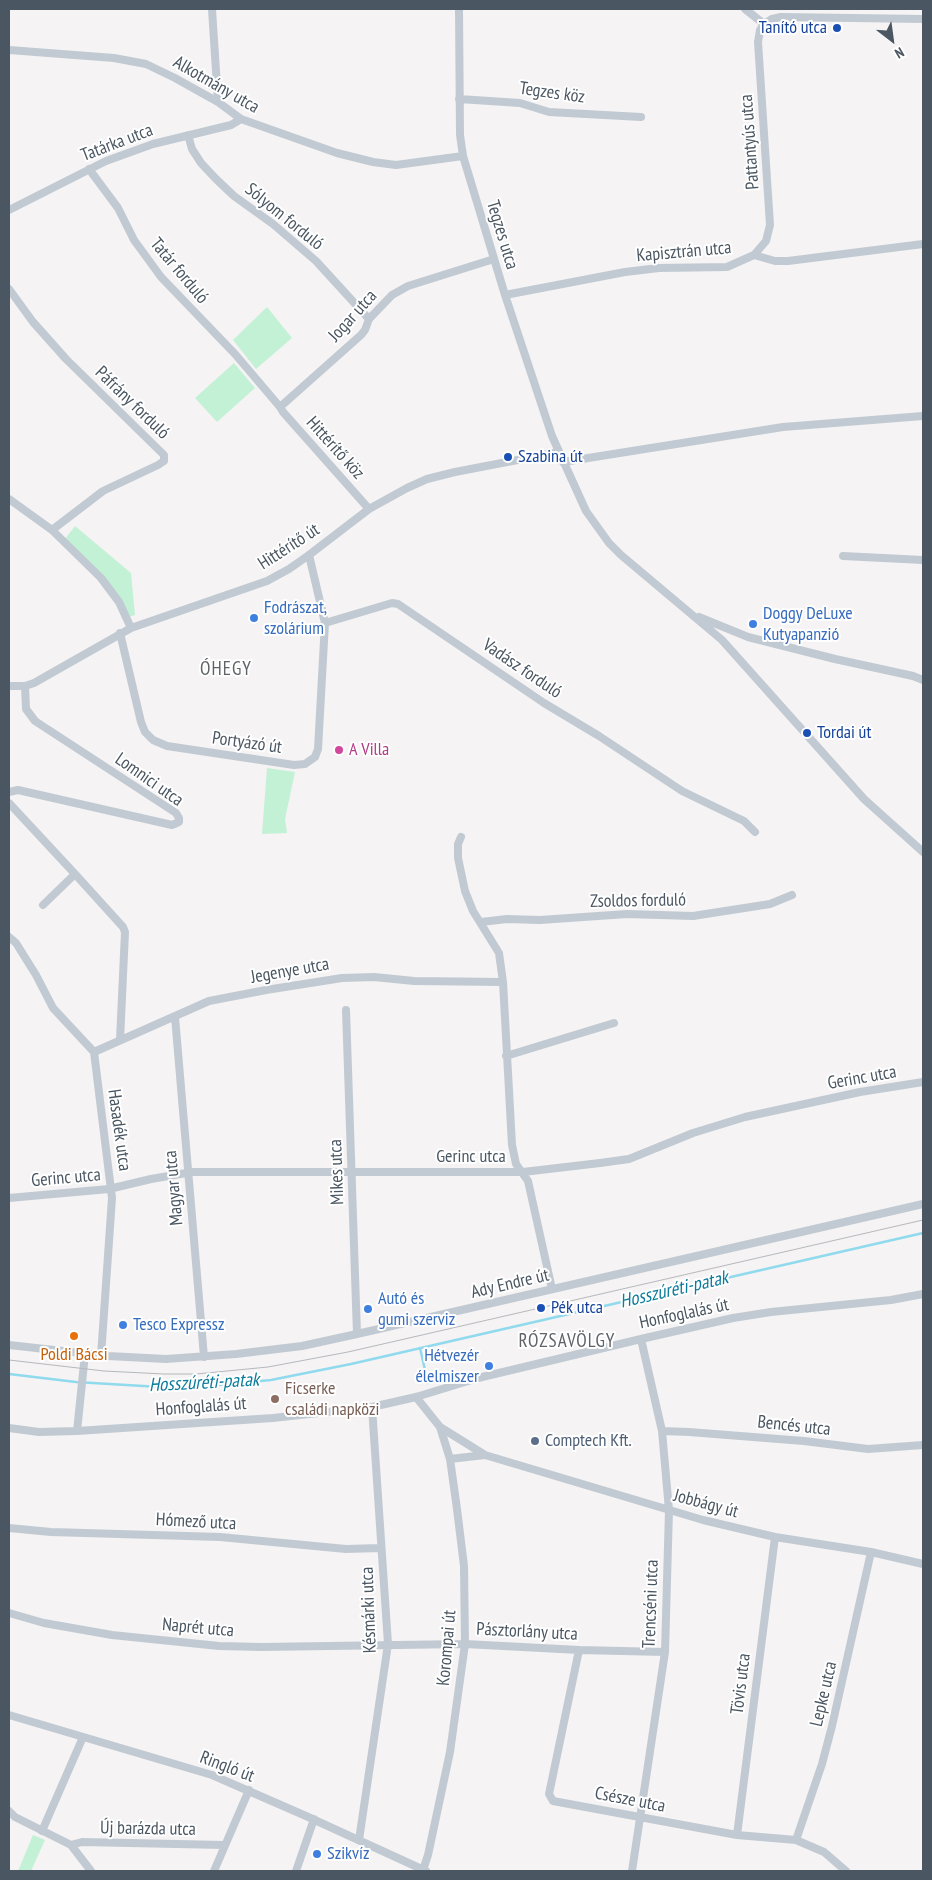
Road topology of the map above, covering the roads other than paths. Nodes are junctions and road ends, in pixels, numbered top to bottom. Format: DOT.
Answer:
graph roads {
  1 [pos="212,9"];
  2 [pos="459,9"];
  3 [pos="745,9"];
  4 [pos="923,19"];
  5 [pos="764,24"];
  6 [pos="9,50"];
  7 [pos="459,99"];
  8 [pos="218,102"];
  9 [pos="641,117"];
  10 [pos="241,119"];
  11 [pos="188,135"];
  12 [pos="463,156"];
  13 [pos="89,169"];
  14 [pos="9,210"];
  15 [pos="923,244"];
  16 [pos="754,255"];
  17 [pos="494,259"];
  18 [pos="9,290"];
  19 [pos="505,295"];
  20 [pos="369,319"];
  21 [pos="280,406"];
  22 [pos="923,416"];
  23 [pos="559,452"];
  24 [pos="563,462"];
  25 [pos="9,499"];
  26 [pos="369,508"];
  27 [pos="52,530"];
  28 [pos="309,555"];
  29 [pos="843,556"];
  30 [pos="923,560"];
  31 [pos="682,608"];
  32 [pos="325,623"];
  33 [pos="131,628"];
  34 [pos="120,633"];
  35 [pos="923,680"];
  36 [pos="9,686"];
  37 [pos="25,686"];
  38 [pos="9,792"];
  39 [pos="9,803"];
  40 [pos="755,832"];
  41 [pos="461,837"];
  42 [pos="923,852"];
  43 [pos="74,874"];
  44 [pos="792,895"];
  45 [pos="43,905"];
  46 [pos="482,922"];
  47 [pos="9,937"];
  48 [pos="503,982"];
  49 [pos="346,1010"];
  50 [pos="175,1017"];
  51 [pos="614,1023"];
  52 [pos="120,1040"];
  53 [pos="94,1052"];
  54 [pos="506,1056"];
  55 [pos="923,1082"];
  56 [pos="523,1172"];
  57 [pos="188,1173"];
  58 [pos="353,1173"];
  59 [pos="112,1189"];
  60 [pos="9,1198"];
  61 [pos="923,1204"];
  62 [pos="552,1289"];
  63 [pos="923,1295"];
  64 [pos="358,1334"];
  65 [pos="641,1338"];
  66 [pos="9,1345"];
  67 [pos="86,1354"];
  68 [pos="101,1356"];
  69 [pos="204,1357"];
  70 [pos="416,1397"];
  71 [pos="372,1407"];
  72 [pos="9,1428"];
  73 [pos="440,1428"];
  74 [pos="77,1431"];
  75 [pos="662,1431"];
  76 [pos="923,1445"];
  77 [pos="484,1455"];
  78 [pos="450,1459"];
  79 [pos="669,1510"];
  80 [pos="9,1528"];
  81 [pos="775,1537"];
  82 [pos="381,1548"];
  83 [pos="872,1552"];
  84 [pos="923,1564"];
  85 [pos="9,1613"];
  86 [pos="388,1644"];
  87 [pos="466,1644"];
  88 [pos="579,1650"];
  89 [pos="665,1652"];
  90 [pos="9,1715"];
  91 [pos="83,1737"];
  92 [pos="250,1790"];
  93 [pos="9,1811"];
  94 [pos="12,1818"];
  95 [pos="641,1818"];
  96 [pos="314,1819"];
  97 [pos="42,1830"];
  98 [pos="737,1835"];
  99 [pos="359,1840"];
  100 [pos="796,1840"];
  101 [pos="71,1845"];
  102 [pos="224,1845"];
  103 [pos="91,1871"];
  104 [pos="214,1871"];
  105 [pos="296,1871"];
  106 [pos="425,1871"];
  107 [pos="632,1871"];
  108 [pos="846,1871"];
  1 -- 8 [label="street"];
  2 -- 7 [label="street, Tegzes utca"];
  3 -- 5 [label="street"];
  4 -- 5 [label="street"];
  5 -- 16 [label="street, Pattantyús utca"];
  6 -- 8 [label="street, Alkotmány utca"];
  7 -- 9 [label="street, Tegzes köz"];
  7 -- 12 [label="street, Tegzes utca"];
  8 -- 10 [label="street, Alkotmány utca"];
  10 -- 11 [label="street, Tatárka utca"];
  10 -- 12 [label="street, Alkotmány utca"];
  11 -- 13 [label="street, Tatárka utca"];
  11 -- 20 [label="street, Sólyom forduló"];
  12 -- 17 [label="street, Tegzes utca"];
  13 -- 14 [label="street, Tatárka utca"];
  13 -- 21 [label="street, Tatár forduló"];
  15 -- 16 [label="street, Kapisztrán utca"];
  16 -- 19 [label="street, Kapisztrán utca"];
  17 -- 19 [label="street, Tegzes utca"];
  17 -- 20 [label="street, Jogar utca"];
  18 -- 27 [label="street, Páfrány forduló"];
  19 -- 23 [label="street, Tegzes utca"];
  20 -- 21 [label="street, Jogar utca"];
  21 -- 26 [label="street, Hittérítő köz"];
  22 -- 24 [label="street"];
  23 -- 24 [label="street, Tegzes utca"];
  23 -- 26 [label="street, Hittérítő út"];
  24 -- 31 [label="street"];
  25 -- 27 [label="street"];
  26 -- 28 [label="street, Hittérítő út"];
  27 -- 33 [label="street"];
  28 -- 32 [label="street"];
  28 -- 33 [label="street, Hittérítő út"];
  29 -- 30 [label="street"];
  31 -- 35 [label="street"];
  31 -- 42 [label="street"];
  32 -- 34 [label="street, Portyázó út"];
  32 -- 40 [label="street, Vadász forduló"];
  33 -- 34 [label="street, Hittérítő út"];
  34 -- 37 [label="street, Hittérítő út"];
  36 -- 37 [label="street, Hittérítő út"];
  37 -- 38 [label="street, Lomnici utca"];
  39 -- 43 [label="street"];
  41 -- 46 [label="street"];
  43 -- 45 [label="street"];
  43 -- 52 [label="street"];
  44 -- 46 [label="street, Zsoldos forduló"];
  46 -- 48 [label="street"];
  47 -- 53 [label="street"];
  48 -- 50 [label="street, Jegenye utca"];
  48 -- 54 [label="street"];
  49 -- 58 [label="street, Mikes utca"];
  50 -- 52 [label="street, Jegenye utca"];
  50 -- 57 [label="street, Magyar utca"];
  51 -- 54 [label="street"];
  52 -- 53 [label="street, Jegenye utca"];
  53 -- 59 [label="street, Hasadék utca"];
  54 -- 56 [label="street"];
  55 -- 56 [label="street, Gerinc utca"];
  56 -- 58 [label="street, Gerinc utca"];
  56 -- 62 [label="street"];
  57 -- 58 [label="street, Gerinc utca"];
  57 -- 59 [label="street, Gerinc utca"];
  57 -- 69 [label="street, Magyar utca"];
  58 -- 64 [label="street, Mikes utca"];
  59 -- 60 [label="street, Gerinc utca"];
  59 -- 68 [label="street, Hasadék utca"];
  61 -- 62 [label="street, Ady Endre út"];
  62 -- 64 [label="street, Ady Endre út"];
  63 -- 65 [label="street, Honfoglalás út"];
  64 -- 69 [label="street, Ady Endre út"];
  65 -- 70 [label="street, Honfoglalás út"];
  65 -- 75 [label="street, Trencséni utca"];
  66 -- 67 [label="street, Ady Endre út"];
  67 -- 68 [label="street, Ady Endre út"];
  67 -- 74 [label="street"];
  68 -- 69 [label="street, Ady Endre út"];
  70 -- 71 [label="street, Honfoglalás út"];
  70 -- 73 [label="street, Jobbágy út"];
  71 -- 74 [label="street, Honfoglalás út"];
  71 -- 82 [label="street, Késmárki utca"];
  72 -- 74 [label="street, Honfoglalás út"];
  73 -- 77 [label="street, Jobbágy út"];
  73 -- 78 [label="street, Korompai út"];
  75 -- 76 [label="street, Bencés utca"];
  75 -- 79 [label="street, Trencséni utca"];
  77 -- 78 [label="street, Jobbágy út"];
  77 -- 79 [label="street, Jobbágy út"];
  78 -- 87 [label="street, Korompai út"];
  79 -- 81 [label="street, Jobbágy út"];
  79 -- 89 [label="street, Trencséni utca"];
  80 -- 82 [label="street, Hómező utca"];
  81 -- 83 [label="street, Jobbágy út"];
  81 -- 98 [label="street, Tövis utca"];
  82 -- 86 [label="street, Késmárki utca"];
  83 -- 84 [label="street, Jobbágy út"];
  83 -- 100 [label="street, Lepke utca"];
  85 -- 86 [label="street, Naprét utca"];
  86 -- 87 [label="street, Pásztorlány utca"];
  86 -- 99 [label="street, Késmárki utca"];
  87 -- 88 [label="street, Pásztorlány utca"];
  87 -- 106 [label="street, Korompai út"];
  88 -- 89 [label="street, Pásztorlány utca"];
  88 -- 95 [label="street, Csésze utca"];
  89 -- 95 [label="street, Trencséni utca"];
  90 -- 91 [label="street, Ringló út"];
  91 -- 92 [label="street, Ringló út"];
  91 -- 97 [label="street"];
  92 -- 96 [label="street, Ringló út"];
  92 -- 102 [label="street"];
  93 -- 94 [label="street"];
  94 -- 97 [label="street"];
  95 -- 98 [label="street, Csésze utca"];
  95 -- 107 [label="street, Trencséni utca"];
  96 -- 99 [label="street, Ringló út"];
  96 -- 105 [label="street"];
  97 -- 101 [label="street"];
  98 -- 100 [label="street, Csésze utca"];
  99 -- 106 [label="street, Ringló út"];
  100 -- 108 [label="street, Csésze utca"];
  101 -- 102 [label="street, Új barázda utca"];
  101 -- 103 [label="street"];
  102 -- 104 [label="street"];
}
